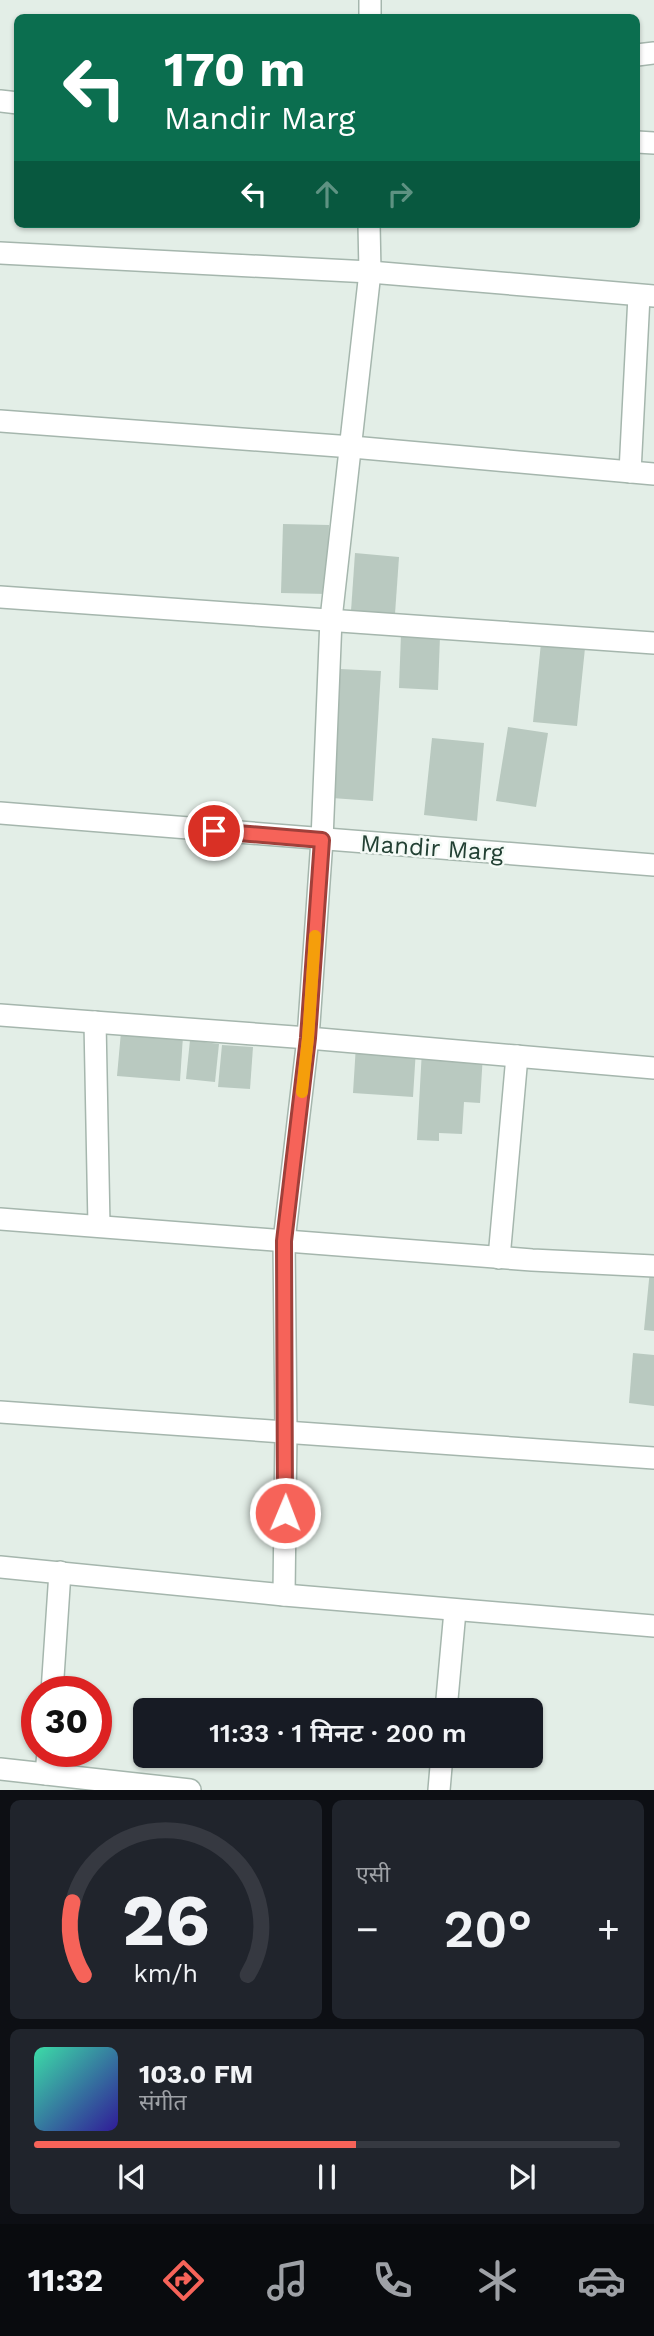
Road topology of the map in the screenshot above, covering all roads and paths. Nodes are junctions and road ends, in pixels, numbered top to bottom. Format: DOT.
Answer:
graph roads {
  1 [pos="369,228"];
  2 [pos="0,253"];
  3 [pos="370,272"];
  4 [pos="646,296"];
  5 [pos="0,421"];
  6 [pos="352,447"];
  7 [pos="630,472"];
  8 [pos="654,474"];
  9 [pos="0,597"];
  10 [pos="331,619"];
  11 [pos="654,643"];
  12 [pos="0,813"];
  13 [pos="322,840"];
  14 [pos="654,865"];
  15 [pos="0,1015"];
  16 [pos="95,1022"];
  17 [pos="308,1038"];
  18 [pos="517,1056"];
  19 [pos="654,1068"];
  20 [pos="0,1219"];
  21 [pos="99,1226"];
  22 [pos="284,1241"];
  23 [pos="499,1258"];
  24 [pos="654,1266"];
  25 [pos="0,1412"];
  26 [pos="286,1431"];
  27 [pos="654,1458"];
  28 [pos="0,1567"];
  29 [pos="60,1572"];
  30 [pos="284,1595"];
  31 [pos="455,1611"];
  32 [pos="654,1626"];
  33 [pos="53,1676"];
  34 [pos="447,1698"];
  35 [pos="47,1767"];
  36 [pos="441,1768"];
  37 [pos="0,1769"];
  38 [pos="46,1774"];
  39 [pos="190,1790"];
  40 [pos="439,1790"];
  1 -- 3 [label="street"];
  2 -- 3 [label="street"];
  3 -- 4 [label="street"];
  3 -- 6 [label="street"];
  4 -- 7 [label="street"];
  5 -- 6 [label="street"];
  6 -- 7 [label="street"];
  6 -- 10 [label="street"];
  7 -- 8 [label="street"];
  9 -- 10 [label="street"];
  10 -- 11 [label="street"];
  10 -- 13 [label="street"];
  12 -- 13 [label="street, Mandir Marg"];
  13 -- 14 [label="street, Mandir Marg"];
  13 -- 17 [label="street"];
  15 -- 16 [label="street"];
  16 -- 17 [label="street"];
  16 -- 21 [label="street"];
  17 -- 18 [label="street"];
  17 -- 22 [label="street"];
  18 -- 19 [label="street"];
  18 -- 23 [label="street"];
  20 -- 21 [label="street"];
  21 -- 22 [label="street"];
  22 -- 23 [label="street"];
  22 -- 26 [label="street"];
  23 -- 24 [label="street"];
  25 -- 26 [label="street"];
  26 -- 27 [label="street"];
  26 -- 30 [label="street"];
  28 -- 29 [label="street"];
  29 -- 30 [label="street"];
  29 -- 33 [label="street"];
  30 -- 31 [label="street"];
  31 -- 32 [label="street"];
  31 -- 34 [label="street"];
  35 -- 38 [label="street"];
  36 -- 40 [label="street"];
  37 -- 38 [label="street"];
  38 -- 39 [label="street"];
}
